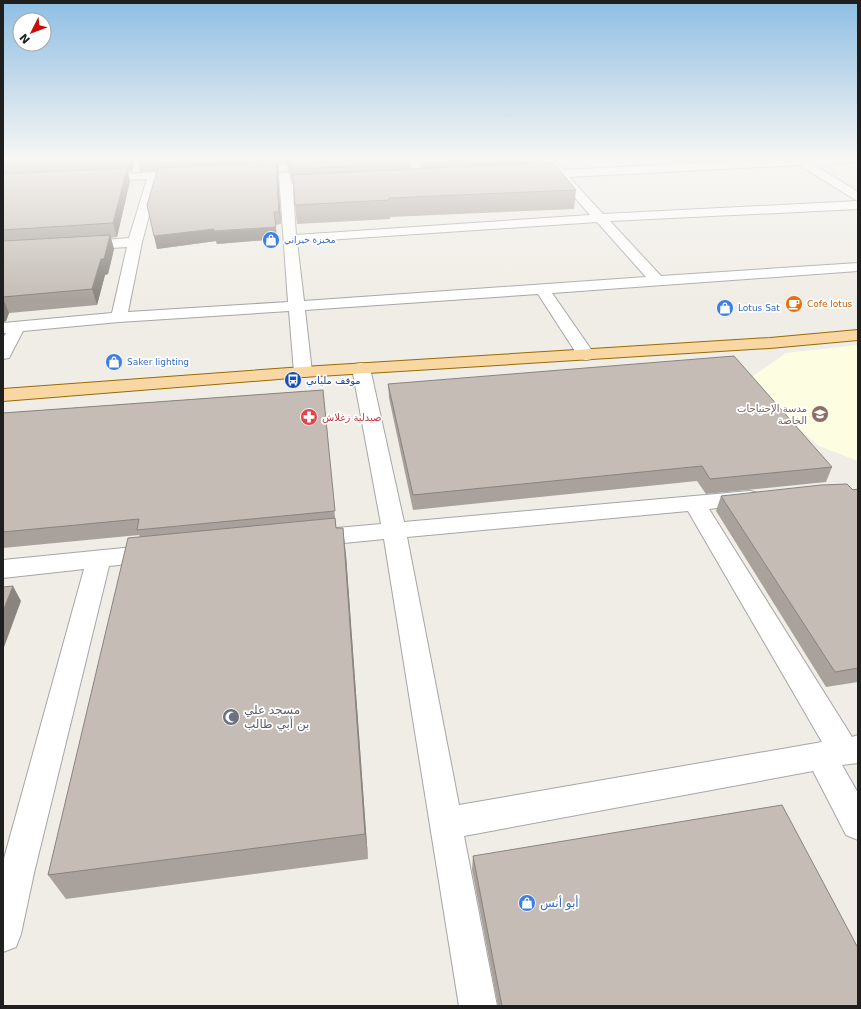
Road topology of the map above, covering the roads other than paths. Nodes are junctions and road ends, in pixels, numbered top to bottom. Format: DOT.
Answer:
graph roads {
  1 [pos="145,205"];
  2 [pos="289,205"];
  3 [pos="587,205"];
  4 [pos="856,205"];
  5 [pos="598,218"];
  6 [pos="290,239"];
  7 [pos="135,242"];
  8 [pos="65,247"];
  9 [pos="858,267"];
  10 [pos="656,280"];
  11 [pos="542,289"];
  12 [pos="298,306"];
  13 [pos="119,317"];
  14 [pos="10,327"];
  15 [pos="858,335"];
  16 [pos="3,354"];
  17 [pos="586,355"];
  18 [pos="361,368"];
  19 [pos="303,372"];
  20 [pos="3,395"];
  21 [pos="766,496"];
  22 [pos="695,504"];
  23 [pos="394,530"];
  24 [pos="293,540"];
  25 [pos="177,551"];
  26 [pos="99,559"];
  27 [pos="3,569"];
  28 [pos="841,752"];
  29 [pos="447,823"];
  30 [pos="858,824"];
  31 [pos="10,874"];
  32 [pos="3,934"];
  33 [pos="478,1006"];
  1 -- 7 [label="street"];
  2 -- 6 [label="street"];
  3 -- 5 [label="street"];
  4 -- 5 [label="street"];
  5 -- 6 [label="street"];
  5 -- 10 [label="street"];
  6 -- 12 [label="street"];
  7 -- 8 [label="street"];
  7 -- 13 [label="street"];
  9 -- 10 [label="street"];
  10 -- 11 [label="street"];
  11 -- 12 [label="street"];
  11 -- 17 [label="street"];
  12 -- 13 [label="street"];
  12 -- 19 [label="street"];
  13 -- 14 [label="street"];
  14 -- 16 [label="street"];
  15 -- 17 [label="main road"];
  17 -- 18 [label="main road"];
  18 -- 19 [label="main road"];
  18 -- 23 [label="street"];
  19 -- 20 [label="main road"];
  21 -- 22 [label="street"];
  22 -- 23 [label="street"];
  22 -- 28 [label="street"];
  23 -- 24 [label="street"];
  23 -- 29 [label="street"];
  25 -- 26 [label="street"];
  26 -- 27 [label="street"];
  26 -- 31 [label="street"];
  28 -- 29 [label="street"];
  28 -- 30 [label="street"];
  29 -- 33 [label="street"];
  31 -- 32 [label="street"];
}
